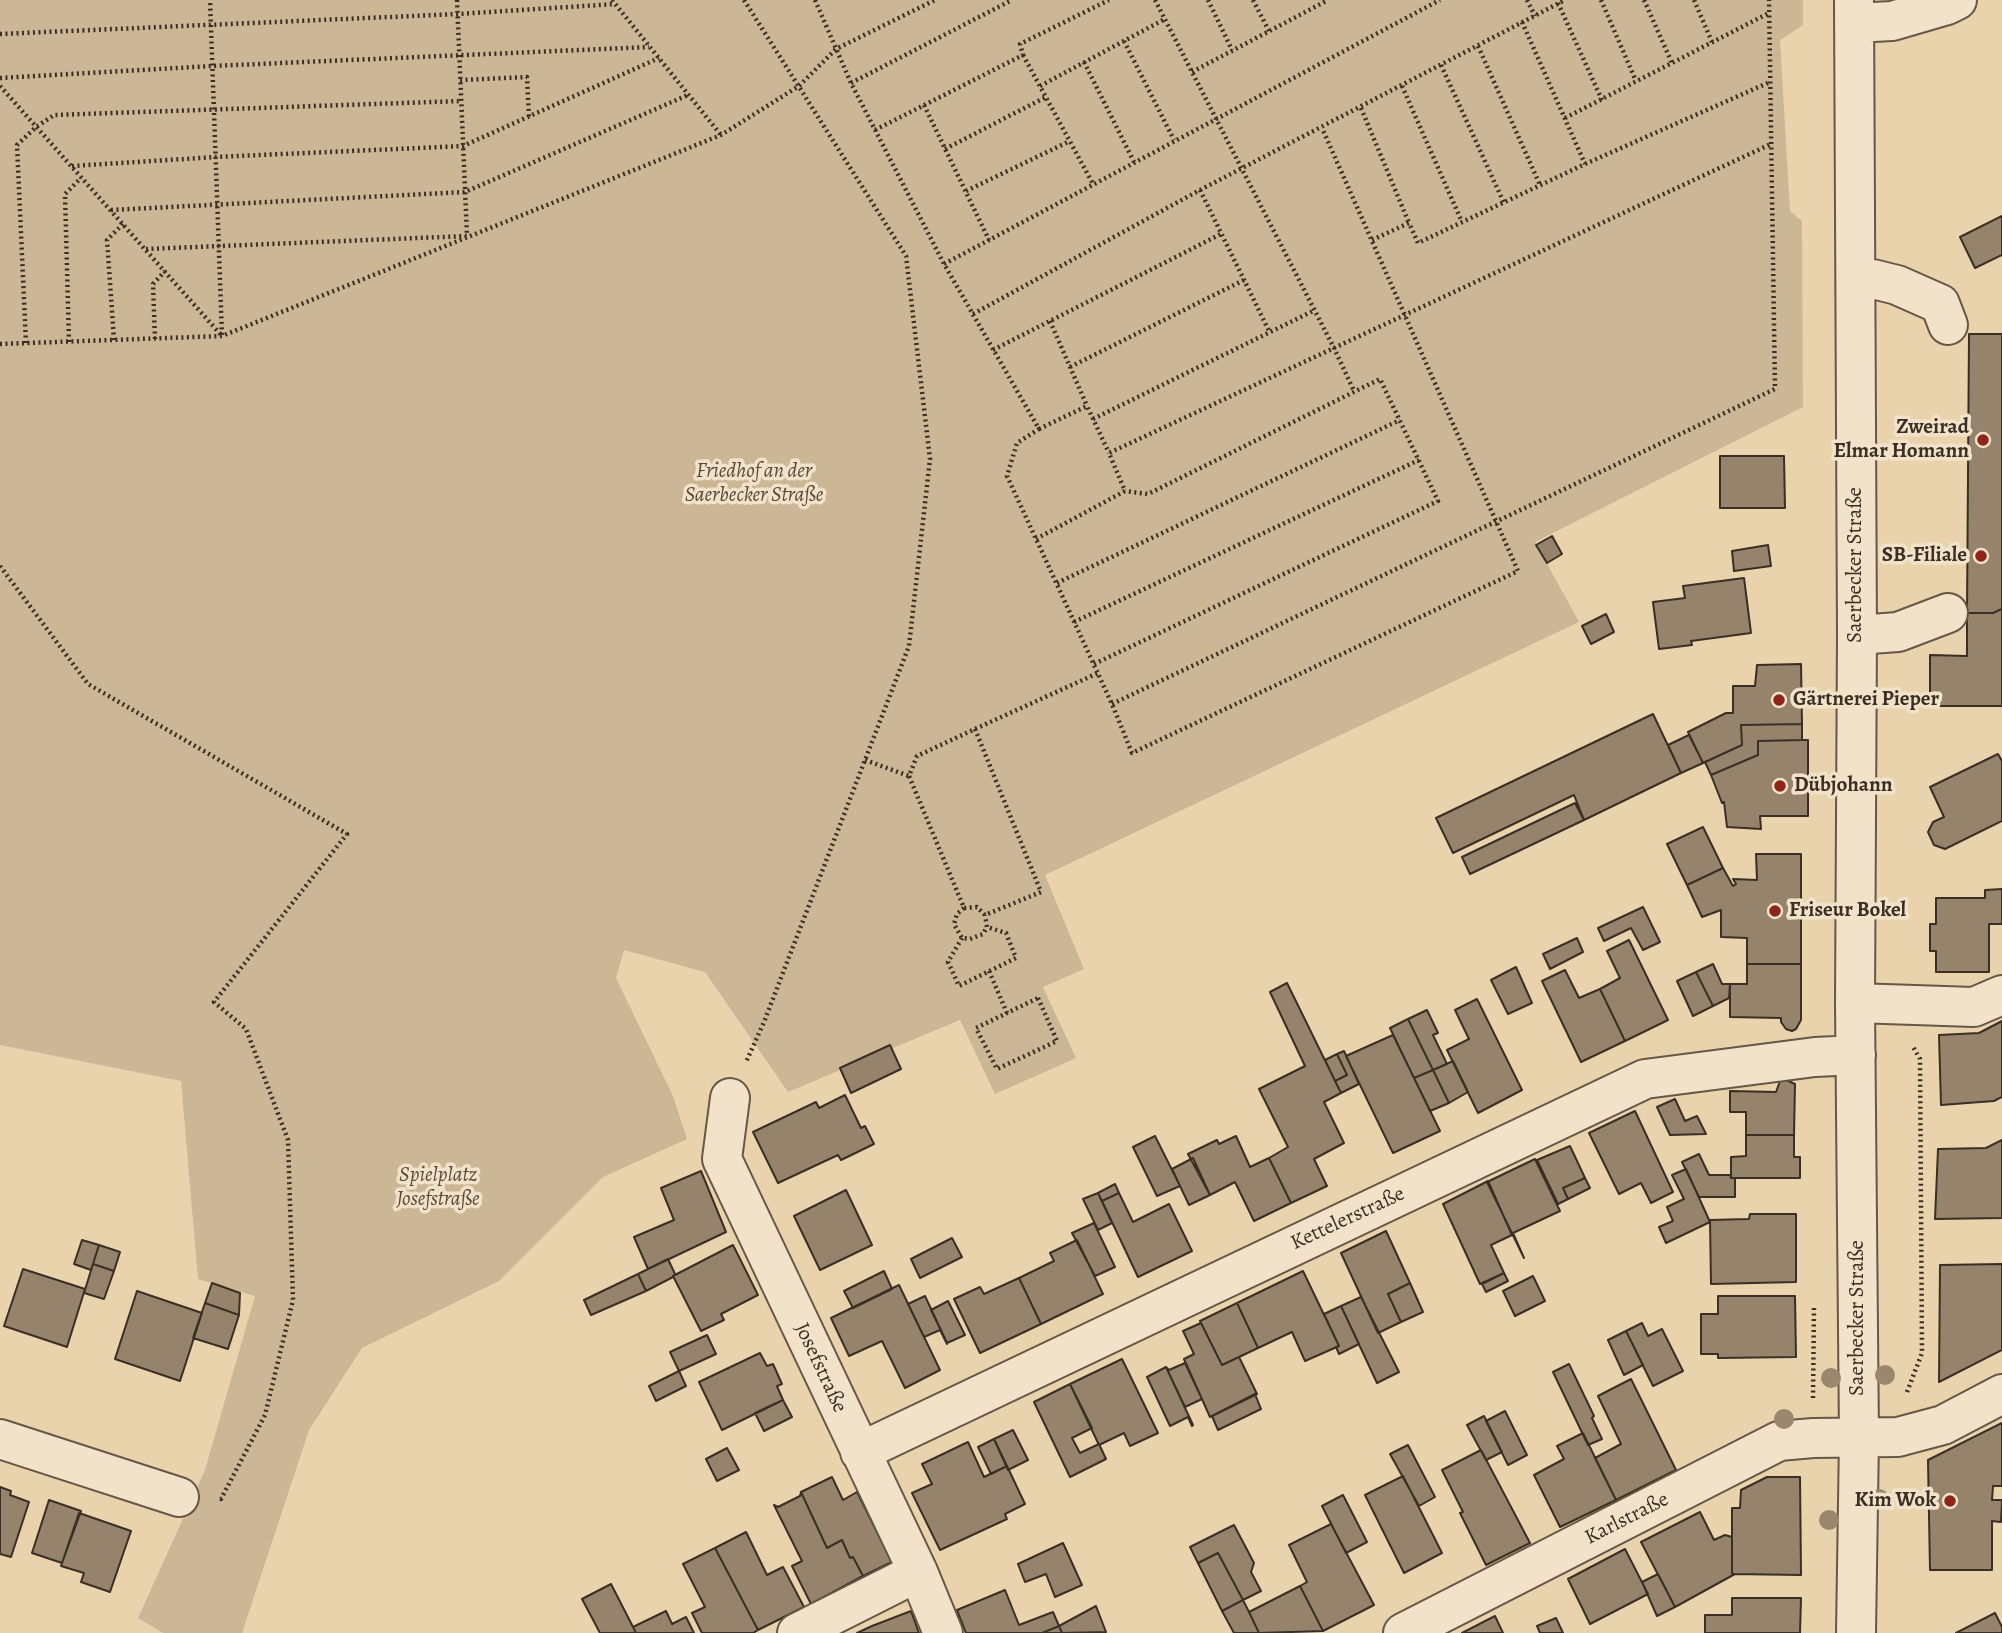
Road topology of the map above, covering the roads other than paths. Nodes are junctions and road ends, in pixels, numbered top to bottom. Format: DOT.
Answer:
graph roads {
  1 [pos="1957,0"];
  2 [pos="1854,12"];
  3 [pos="1856,279"];
  4 [pos="1948,325"];
  5 [pos="1948,613"];
  6 [pos="1857,635"];
  7 [pos="2002,995"];
  8 [pos="1855,1003"];
  9 [pos="1856,1055"];
  10 [pos="730,1097"];
  11 [pos="2002,1394"];
  12 [pos="1859,1438"];
  13 [pos="0,1440"];
  14 [pos="860,1452"];
  15 [pos="178,1497"];
  16 [pos="918,1572"];
  17 [pos="797,1633"];
  18 [pos="943,1633"];
  19 [pos="1403,1633"];
  20 [pos="1856,1633"];
  1 -- 2 [label="street"];
  2 -- 3 [label="street, Saerbecker Straße"];
  3 -- 4 [label="street"];
  3 -- 6 [label="street, Saerbecker Straße"];
  5 -- 6 [label="street"];
  6 -- 8 [label="street, Saerbecker Straße"];
  7 -- 8 [label="street"];
  8 -- 9 [label="street, Saerbecker Straße"];
  9 -- 12 [label="street, Saerbecker Straße"];
  9 -- 14 [label="street, Kettelerstraße"];
  10 -- 14 [label="street, Josefstraße"];
  11 -- 12 [label="street, Karlstraße"];
  12 -- 19 [label="street, Karlstraße"];
  12 -- 20 [label="street, Saerbecker Straße"];
  13 -- 15 [label="street"];
  14 -- 16 [label="street, Josefstraße"];
  16 -- 17 [label="street"];
  16 -- 18 [label="street, Josefstraße"];
}
